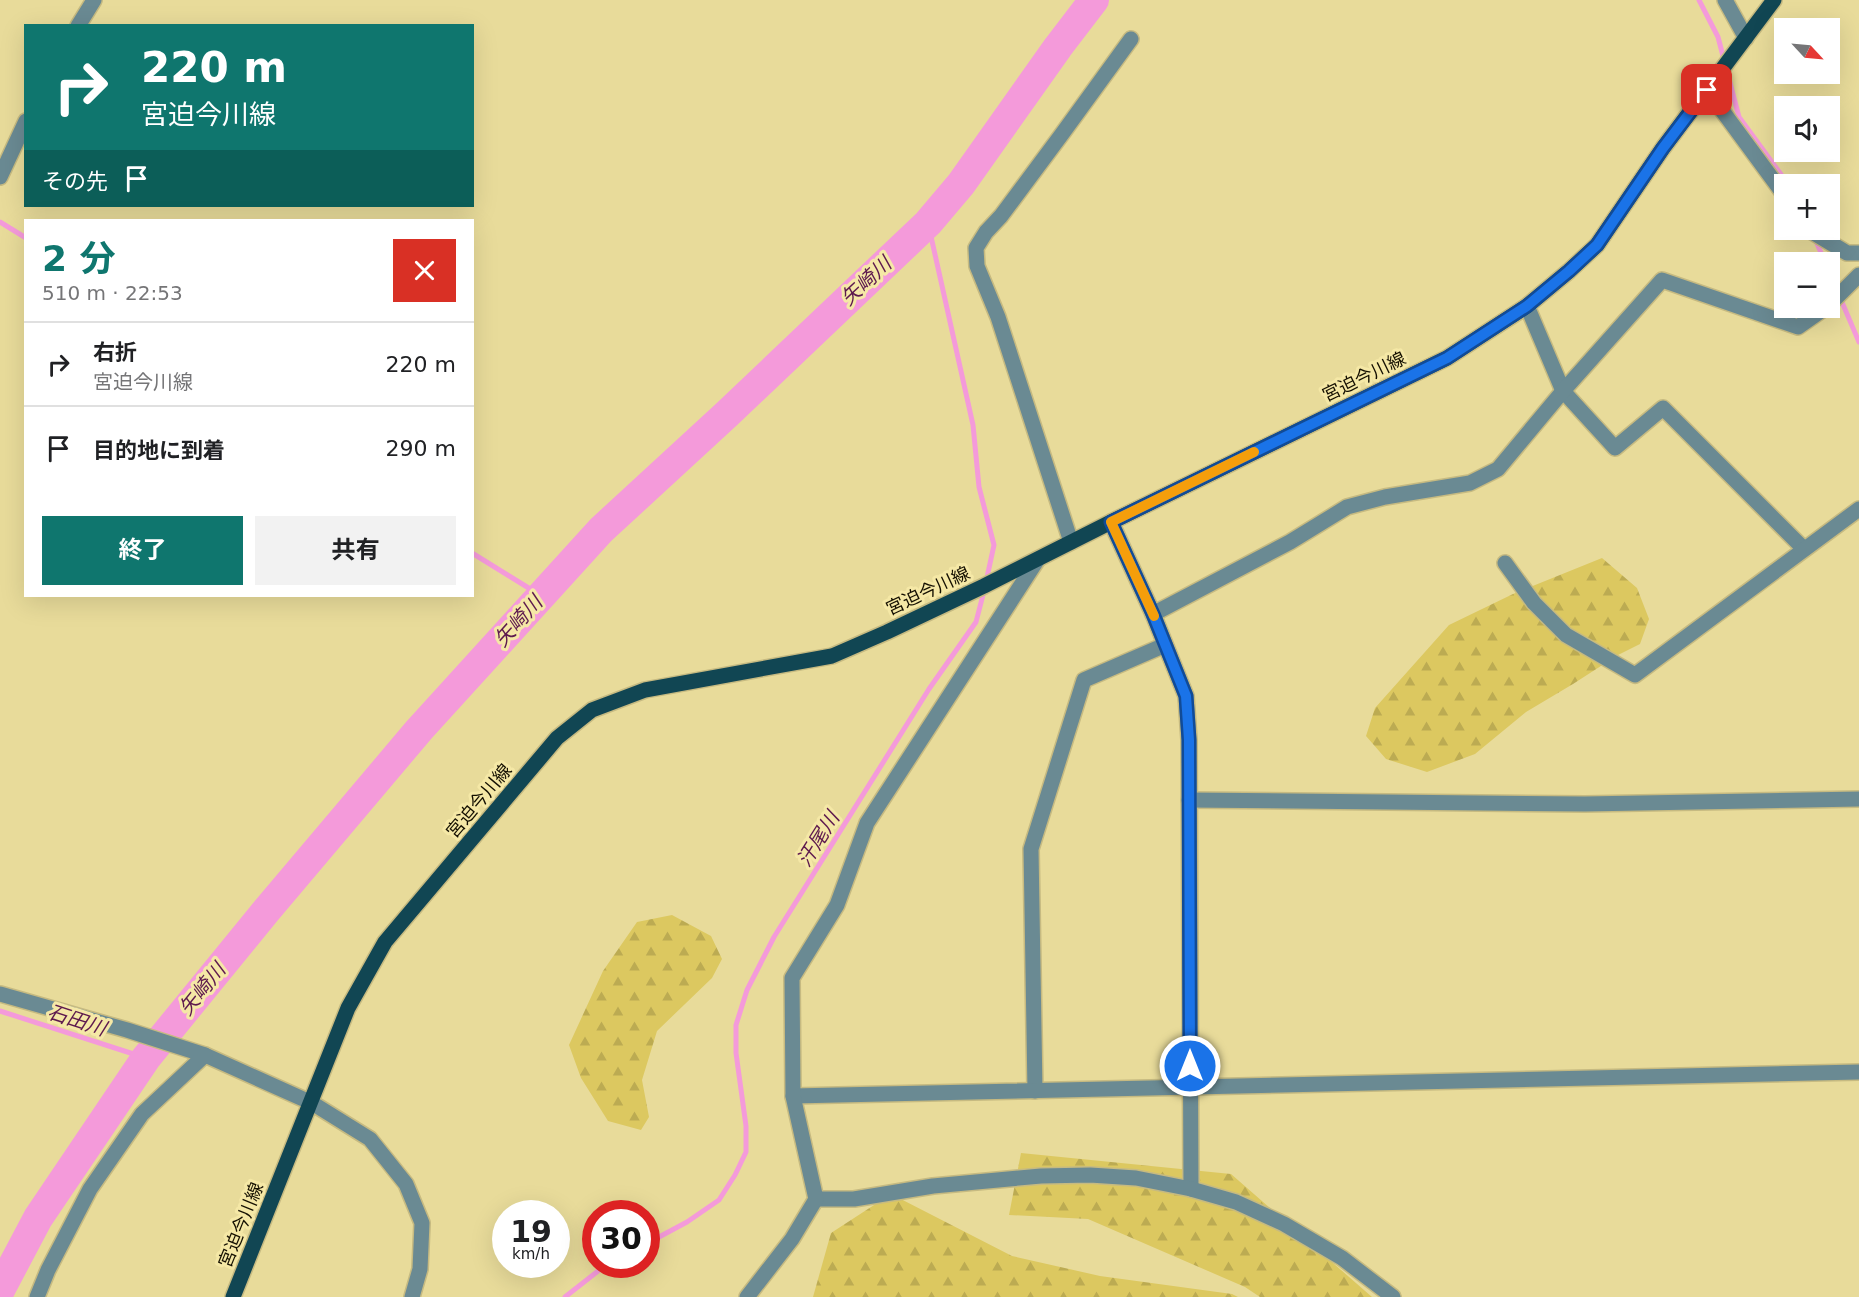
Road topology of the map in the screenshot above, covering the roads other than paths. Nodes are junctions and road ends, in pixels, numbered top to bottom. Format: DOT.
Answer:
graph roads {
  1 [pos="94,0"];
  2 [pos="1725,0"];
  3 [pos="1774,0"];
  4 [pos="79,24"];
  5 [pos="1746,38"];
  6 [pos="1131,39"];
  7 [pos="1707,90"];
  8 [pos="24,125"];
  9 [pos="0,177"];
  10 [pos="1774,181"];
  11 [pos="1826,240"];
  12 [pos="1859,254"];
  13 [pos="1859,275"];
  14 [pos="1840,294"];
  15 [pos="1527,306"];
  16 [pos="1811,318"];
  17 [pos="1563,391"];
  18 [pos="1859,509"];
  19 [pos="1111,522"];
  20 [pos="1071,542"];
  21 [pos="1804,549"];
  22 [pos="1038,559"];
  23 [pos="1506,563"];
  24 [pos="1153,614"];
  25 [pos="1166,645"];
  26 [pos="1189,800"];
  27 [pos="1859,800"];
  28 [pos="0,994"];
  29 [pos="205,1055"];
  30 [pos="1859,1072"];
  31 [pos="1190,1089"];
  32 [pos="1035,1091"];
  33 [pos="793,1096"];
  34 [pos="312,1103"];
  35 [pos="1191,1189"];
  36 [pos="816,1199"];
  37 [pos="37,1297"];
  38 [pos="233,1297"];
  39 [pos="412,1297"];
  40 [pos="747,1297"];
  41 [pos="1393,1297"];
  1 -- 4 [label="street"];
  2 -- 5 [label="street"];
  3 -- 5 [label="main road, 宮迫今川線"];
  5 -- 7 [label="main road, 宮迫今川線"];
  6 -- 20 [label="street"];
  7 -- 10 [label="street"];
  7 -- 15 [label="main road, 宮迫今川線"];
  8 -- 9 [label="street"];
  11 -- 12 [label="street"];
  13 -- 14 [label="street"];
  15 -- 17 [label="street"];
  15 -- 19 [label="main road, 宮迫今川線"];
  16 -- 17 [label="street"];
  17 -- 21 [label="street"];
  17 -- 24 [label="street"];
  18 -- 21 [label="street"];
  19 -- 20 [label="main road, 宮迫今川線"];
  19 -- 24 [label="street"];
  20 -- 22 [label="main road, 宮迫今川線"];
  21 -- 23 [label="street"];
  22 -- 33 [label="street"];
  22 -- 34 [label="main road, 宮迫今川線"];
  24 -- 25 [label="street"];
  25 -- 26 [label="street"];
  25 -- 32 [label="street"];
  26 -- 27 [label="street"];
  26 -- 31 [label="street"];
  28 -- 29 [label="street"];
  29 -- 34 [label="street"];
  29 -- 37 [label="street"];
  30 -- 31 [label="street"];
  31 -- 32 [label="street"];
  31 -- 35 [label="street"];
  32 -- 33 [label="street"];
  33 -- 36 [label="street"];
  34 -- 38 [label="main road, 宮迫今川線"];
  34 -- 39 [label="street"];
  35 -- 36 [label="street"];
  35 -- 41 [label="street"];
  36 -- 40 [label="street"];
}
